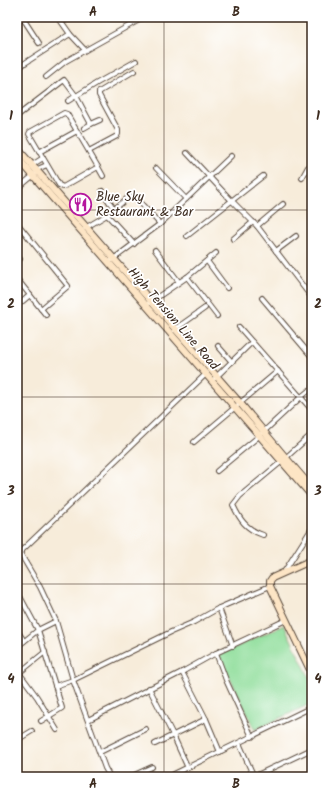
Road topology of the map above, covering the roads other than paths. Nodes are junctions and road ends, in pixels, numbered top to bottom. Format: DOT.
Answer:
graph roads {
  1 [pos="23,17"];
  2 [pos="58,17"];
  3 [pos="140,17"];
  4 [pos="17,22"];
  5 [pos="70,34"];
  6 [pos="39,43"];
  7 [pos="85,50"];
  8 [pos="136,61"];
  9 [pos="17,69"];
  10 [pos="134,71"];
  11 [pos="46,77"];
  12 [pos="76,96"];
  13 [pos="68,101"];
  14 [pos="17,116"];
  15 [pos="100,120"];
  16 [pos="91,124"];
  17 [pos="84,128"];
  18 [pos="77,131"];
  19 [pos="17,148"];
  20 [pos="89,151"];
  21 [pos="40,152"];
  22 [pos="187,152"];
  23 [pos="231,156"];
  24 [pos="17,157"];
  25 [pos="43,158"];
  26 [pos="47,165"];
  27 [pos="98,167"];
  28 [pos="312,167"];
  29 [pos="156,168"];
  30 [pos="34,171"];
  31 [pos="103,176"];
  32 [pos="262,176"];
  33 [pos="210,177"];
  34 [pos="302,178"];
  35 [pos="17,189"];
  36 [pos="102,191"];
  37 [pos="130,196"];
  38 [pos="136,198"];
  39 [pos="186,199"];
  40 [pos="231,200"];
  41 [pos="283,204"];
  42 [pos="114,209"];
  43 [pos="107,215"];
  44 [pos="252,222"];
  45 [pos="17,223"];
  46 [pos="160,224"];
  47 [pos="257,226"];
  48 [pos="84,229"];
  49 [pos="187,236"];
  50 [pos="296,236"];
  51 [pos="233,239"];
  52 [pos="134,244"];
  53 [pos="155,250"];
  54 [pos="276,251"];
  55 [pos="216,253"];
  56 [pos="111,260"];
  57 [pos="207,261"];
  58 [pos="187,277"];
  59 [pos="17,279"];
  60 [pos="179,282"];
  61 [pos="227,288"];
  62 [pos="30,295"];
  63 [pos="262,298"];
  64 [pos="312,298"];
  65 [pos="149,303"];
  66 [pos="17,306"];
  67 [pos="205,308"];
  68 [pos="41,309"];
  69 [pos="46,315"];
  70 [pos="217,316"];
  71 [pos="239,327"];
  72 [pos="173,331"];
  73 [pos="252,342"];
  74 [pos="218,346"];
  75 [pos="312,357"];
  76 [pos="232,362"];
  77 [pos="278,371"];
  78 [pos="208,372"];
  79 [pos="214,379"];
  80 [pos="312,388"];
  81 [pos="301,397"];
  82 [pos="240,403"];
  83 [pos="235,407"];
  84 [pos="312,410"];
  85 [pos="262,434"];
  86 [pos="312,434"];
  87 [pos="194,442"];
  88 [pos="284,460"];
  89 [pos="217,471"];
  90 [pos="312,488"];
  91 [pos="312,492"];
  92 [pos="312,496"];
  93 [pos="312,528"];
  94 [pos="263,535"];
  95 [pos="18,554"];
  96 [pos="312,560"];
  97 [pos="284,573"];
  98 [pos="270,586"];
  99 [pos="17,591"];
  100 [pos="219,608"];
  101 [pos="56,620"];
  102 [pos="286,620"];
  103 [pos="17,630"];
  104 [pos="38,630"];
  105 [pos="24,641"];
  106 [pos="233,646"];
  107 [pos="17,647"];
  108 [pos="45,652"];
  109 [pos="216,653"];
  110 [pos="18,672"];
  111 [pos="182,672"];
  112 [pos="312,673"];
  113 [pos="73,680"];
  114 [pos="55,686"];
  115 [pos="149,688"];
  116 [pos="312,707"];
  117 [pos="49,716"];
  118 [pos="206,719"];
  119 [pos="88,720"];
  120 [pos="41,721"];
  121 [pos="146,729"];
  122 [pos="57,730"];
  123 [pos="32,731"];
  124 [pos="173,735"];
  125 [pos="252,737"];
  126 [pos="17,740"];
  127 [pos="239,743"];
  128 [pos="155,744"];
  129 [pos="312,749"];
  130 [pos="100,752"];
  131 [pos="220,752"];
  132 [pos="152,767"];
  133 [pos="188,768"];
  134 [pos="174,774"];
  135 [pos="110,777"];
  136 [pos="130,777"];
  137 [pos="253,777"];
  1 -- 4 [label="street"];
  1 -- 6 [label="street"];
  2 -- 5 [label="street"];
  3 -- 7 [label="street"];
  5 -- 7 [label="street"];
  5 -- 9 [label="street"];
  7 -- 11 [label="street"];
  8 -- 12 [label="street"];
  10 -- 20 [label="street"];
  12 -- 13 [label="street"];
  12 -- 14 [label="street"];
  12 -- 16 [label="street"];
  15 -- 16 [label="street"];
  16 -- 17 [label="street"];
  18 -- 20 [label="street"];
  18 -- 21 [label="street"];
  18 -- 21 [label="street"];
  19 -- 30 [label="main road"];
  20 -- 27 [label="street"];
  21 -- 25 [label="street"];
  22 -- 33 [label="street"];
  23 -- 33 [label="street"];
  24 -- 30 [label="main road, High Tension Line Road"];
  25 -- 26 [label="street"];
  25 -- 30 [label="street"];
  26 -- 27 [label="street"];
  26 -- 30 [label="street"];
  27 -- 31 [label="street"];
  28 -- 34 [label="street"];
  29 -- 39 [label="street"];
  30 -- 35 [label="street"];
  30 -- 48 [label="main road, High Tension Line Road"];
  32 -- 40 [label="street"];
  33 -- 39 [label="street"];
  33 -- 40 [label="street"];
  36 -- 42 [label="street"];
  37 -- 42 [label="street"];
  38 -- 46 [label="street"];
  39 -- 46 [label="street"];
  40 -- 44 [label="street"];
  40 -- 49 [label="street"];
  41 -- 47 [label="street"];
  42 -- 43 [label="street"];
  43 -- 48 [label="street"];
  43 -- 52 [label="street"];
  44 -- 47 [label="street"];
  44 -- 51 [label="street"];
  45 -- 68 [label="street"];
  46 -- 52 [label="street"];
  47 -- 54 [label="street"];
  48 -- 56 [label="main road, High Tension Line Road"];
  50 -- 54 [label="street"];
  52 -- 56 [label="street"];
  53 -- 60 [label="street"];
  54 -- 64 [label="street"];
  55 -- 57 [label="street"];
  56 -- 65 [label="main road, High Tension Line Road"];
  57 -- 58 [label="street"];
  57 -- 61 [label="street"];
  58 -- 60 [label="street"];
  58 -- 70 [label="street"];
  59 -- 62 [label="street"];
  60 -- 65 [label="street"];
  62 -- 66 [label="street"];
  62 -- 68 [label="street"];
  63 -- 75 [label="street"];
  65 -- 72 [label="main road, High Tension Line Road"];
  67 -- 72 [label="street"];
  68 -- 69 [label="street"];
  71 -- 73 [label="street"];
  72 -- 78 [label="main road, High Tension Line Road"];
  73 -- 76 [label="street"];
  73 -- 77 [label="street"];
  74 -- 76 [label="street"];
  76 -- 79 [label="street"];
  77 -- 81 [label="street"];
  77 -- 82 [label="street"];
  78 -- 79 [label="main road, High Tension Line Road"];
  78 -- 95 [label="street"];
  79 -- 82 [label="main road"];
  79 -- 83 [label="main road, High Tension Line Road"];
  80 -- 81 [label="street"];
  81 -- 84 [label="street"];
  81 -- 85 [label="street"];
  82 -- 83 [label="street"];
  82 -- 85 [label="main road"];
  83 -- 85 [label="main road, High Tension Line Road"];
  83 -- 87 [label="street"];
  85 -- 88 [label="main road"];
  85 -- 89 [label="street"];
  86 -- 88 [label="street"];
  88 -- 90 [label="main road"];
  88 -- 92 [label="main road"];
  88 -- 94 [label="street"];
  91 -- 92 [label="main road"];
  93 -- 97 [label="street"];
  95 -- 101 [label="street"];
  96 -- 97 [label="main road"];
  97 -- 98 [label="main road"];
  98 -- 100 [label="street"];
  98 -- 102 [label="main road"];
  99 -- 104 [label="street"];
  100 -- 106 [label="street"];
  100 -- 113 [label="street"];
  101 -- 104 [label="street"];
  101 -- 113 [label="street"];
  102 -- 106 [label="street"];
  102 -- 112 [label="main road"];
  103 -- 105 [label="street"];
  104 -- 105 [label="street"];
  104 -- 108 [label="street"];
  105 -- 107 [label="street"];
  106 -- 109 [label="street"];
  108 -- 110 [label="street"];
  108 -- 114 [label="street"];
  109 -- 111 [label="street"];
  109 -- 125 [label="street"];
  110 -- 117 [label="street"];
  111 -- 115 [label="street"];
  111 -- 118 [label="street"];
  113 -- 114 [label="street"];
  113 -- 119 [label="street"];
  114 -- 117 [label="street"];
  115 -- 119 [label="street"];
  115 -- 124 [label="street"];
  116 -- 125 [label="street"];
  117 -- 120 [label="street"];
  117 -- 122 [label="street"];
  118 -- 124 [label="street"];
  118 -- 131 [label="street"];
  119 -- 130 [label="street"];
  121 -- 130 [label="street"];
  123 -- 126 [label="street"];
  124 -- 128 [label="street"];
  124 -- 133 [label="street"];
  125 -- 127 [label="street"];
  127 -- 131 [label="street"];
  127 -- 137 [label="street"];
  129 -- 137 [label="street"];
  130 -- 135 [label="street"];
  131 -- 133 [label="street"];
  132 -- 136 [label="street"];
  133 -- 134 [label="street"];
}
